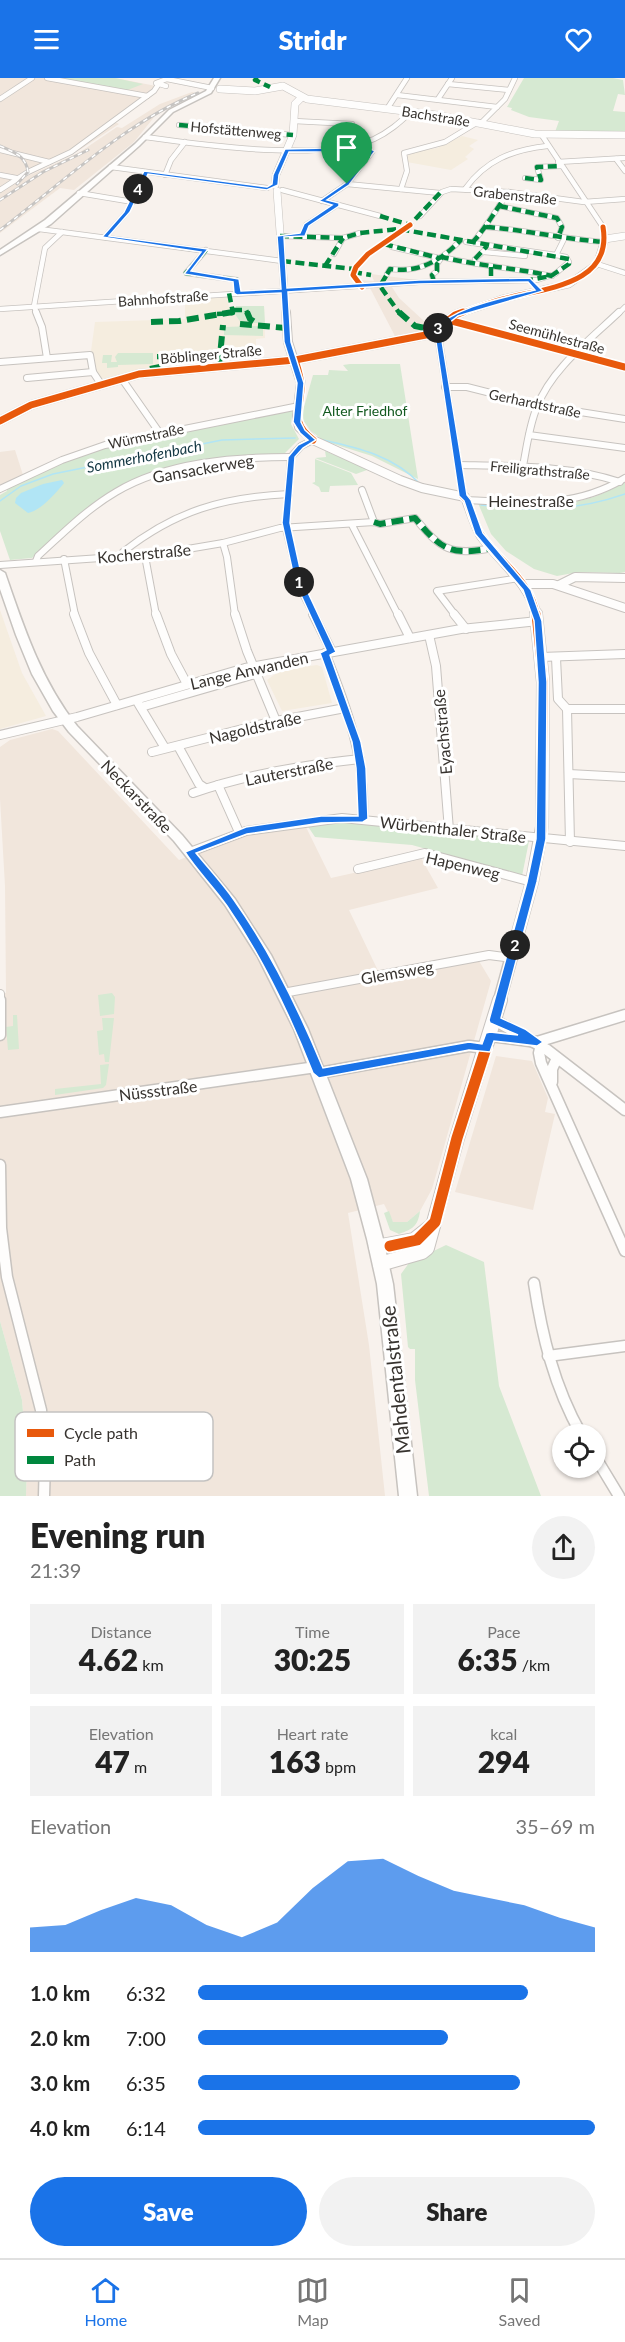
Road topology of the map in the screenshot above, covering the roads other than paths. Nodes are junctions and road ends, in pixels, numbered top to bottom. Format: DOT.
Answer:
graph roads {
  1 [pos="32,78"];
  2 [pos="47,78"];
  3 [pos="284,78"];
  4 [pos="407,78"];
  5 [pos="452,78"];
  6 [pos="515,78"];
  7 [pos="222,79"];
  8 [pos="170,84"];
  9 [pos="448,84"];
  10 [pos="158,85"];
  11 [pos="286,88"];
  12 [pos="509,90"];
  13 [pos="154,91"];
  14 [pos="214,91"];
  15 [pos="250,92"];
  16 [pos="397,95"];
  17 [pos="147,96"];
  18 [pos="0,99"];
  19 [pos="299,99"];
  20 [pos="438,99"];
  21 [pos="497,107"];
  22 [pos="387,109"];
  23 [pos="411,112"];
  24 [pos="294,121"];
  25 [pos="479,123"];
  26 [pos="352,124"];
  27 [pos="179,125"];
  28 [pos="541,134"];
  29 [pos="293,135"];
  30 [pos="625,135"];
  31 [pos="145,137"];
  32 [pos="185,142"];
  33 [pos="356,145"];
  34 [pos="547,146"];
  35 [pos="0,150"];
  36 [pos="287,150"];
  37 [pos="625,158"];
  38 [pos="616,159"];
  39 [pos="49,162"];
  40 [pos="559,164"];
  41 [pos="111,167"];
  42 [pos="625,171"];
  43 [pos="146,172"];
  44 [pos="0,175"];
  45 [pos="165,175"];
  46 [pos="16,178"];
  47 [pos="525,178"];
  48 [pos="347,184"];
  49 [pos="444,184"];
  50 [pos="267,188"];
  51 [pos="278,189"];
  52 [pos="401,189"];
  53 [pos="465,189"];
  54 [pos="0,190"];
  55 [pos="443,192"];
  56 [pos="509,192"];
  57 [pos="79,193"];
  58 [pos="625,199"];
  59 [pos="322,201"];
  60 [pos="133,202"];
  61 [pos="584,202"];
  62 [pos="337,205"];
  63 [pos="500,207"];
  64 [pos="380,216"];
  65 [pos="420,216"];
  66 [pos="48,222"];
  67 [pos="486,227"];
  68 [pos="39,229"];
  69 [pos="59,232"];
  70 [pos="360,233"];
  71 [pos="303,235"];
  72 [pos="625,235"];
  73 [pos="280,236"];
  74 [pos="105,237"];
  75 [pos="344,238"];
  76 [pos="561,238"];
  77 [pos="604,238"];
  78 [pos="466,242"];
  79 [pos="487,246"];
  80 [pos="392,247"];
  81 [pos="206,250"];
  82 [pos="484,252"];
  83 [pos="0,253"];
  84 [pos="547,253"];
  85 [pos="334,254"];
  86 [pos="556,255"];
  87 [pos="441,257"];
  88 [pos="475,259"];
  89 [pos="491,260"];
  90 [pos="282,261"];
  91 [pos="597,264"];
  92 [pos="488,267"];
  93 [pos="387,270"];
  94 [pos="419,270"];
  95 [pos="625,273"];
  96 [pos="552,276"];
  97 [pos="530,280"];
  98 [pos="491,281"];
  99 [pos="284,290"];
  100 [pos="539,291"];
  101 [pos="237,293"];
  102 [pos="34,306"];
  103 [pos="625,307"];
  104 [pos="0,309"];
  105 [pos="448,320"];
  106 [pos="431,334"];
  107 [pos="578,355"];
  108 [pos="47,358"];
  109 [pos="295,360"];
  110 [pos="0,362"];
  111 [pos="625,367"];
  112 [pos="93,372"];
  113 [pos="27,378"];
  114 [pos="122,379"];
  115 [pos="101,384"];
  116 [pos="445,387"];
  117 [pos="538,405"];
  118 [pos="299,406"];
  119 [pos="625,419"];
  120 [pos="0,421"];
  121 [pos="159,432"];
  122 [pos="529,435"];
  123 [pos="313,440"];
  124 [pos="625,448"];
  125 [pos="291,457"];
  126 [pos="458,465"];
  127 [pos="523,466"];
  128 [pos="623,480"];
  129 [pos="0,489"];
  130 [pos="362,490"];
  131 [pos="289,494"];
  132 [pos="465,498"];
  133 [pos="374,522"];
  134 [pos="352,525"];
  135 [pos="286,528"];
  136 [pos="223,543"];
  137 [pos="492,548"];
  138 [pos="145,556"];
  139 [pos="121,557"];
  140 [pos="64,560"];
  141 [pos="36,561"];
  142 [pos="0,565"];
  143 [pos="0,573"];
  144 [pos="625,578"];
  145 [pos="521,581"];
  146 [pos="559,585"];
  147 [pos="625,608"];
  148 [pos="538,621"];
  149 [pos="466,629"];
  150 [pos="429,635"];
  151 [pos="410,638"];
  152 [pos="328,653"];
  153 [pos="625,654"];
  154 [pos="541,657"];
  155 [pos="556,658"];
  156 [pos="254,670"];
  157 [pos="187,684"];
  158 [pos="136,699"];
  159 [pos="117,705"];
  160 [pos="141,707"];
  161 [pos="345,708"];
  162 [pos="567,709"];
  163 [pos="625,709"];
  164 [pos="65,719"];
  165 [pos="276,721"];
  166 [pos="0,735"];
  167 [pos="178,746"];
  168 [pos="165,748"];
  169 [pos="152,752"];
  170 [pos="360,759"];
  171 [pos="569,774"];
  172 [pos="625,777"];
  173 [pos="218,785"];
  174 [pos="204,789"];
  175 [pos="193,793"];
  176 [pos="363,819"];
  177 [pos="449,830"];
  178 [pos="239,832"];
  179 [pos="541,839"];
  180 [pos="570,842"];
  181 [pos="625,846"];
  182 [pos="190,852"];
  183 [pos="358,869"];
  184 [pos="532,882"];
  185 [pos="512,958"];
  186 [pos="283,993"];
  187 [pos="0,994"];
  188 [pos="625,1015"];
  189 [pos="494,1020"];
  190 [pos="0,1035"];
  191 [pos="488,1042"];
  192 [pos="539,1043"];
  193 [pos="557,1058"];
  194 [pos="318,1070"];
  195 [pos="552,1083"];
  196 [pos="625,1110"];
  197 [pos="0,1112"];
  198 [pos="0,1165"];
  199 [pos="625,1251"];
  200 [pos="378,1256"];
  201 [pos="534,1283"];
  202 [pos="625,1346"];
  203 [pos="548,1356"];
  204 [pos="41,1412"];
  205 [pos="576,1424"];
  206 [pos="606,1475"];
  207 [pos="44,1481"];
  208 [pos="44,1496"];
  209 [pos="408,1496"];
  210 [pos="619,1496"];
  1 -- 18 [label="street"];
  2 -- 17 [label="street"];
  3 -- 11 [label="main road"];
  4 -- 16 [label="street"];
  5 -- 9 [label="street"];
  6 -- 12 [label="street"];
  7 -- 14 [label="main road"];
  7 -- 15 [label="main road"];
  8 -- 10 [label="street"];
  8 -- 10 [label="street"];
  8 -- 13 [label="street"];
  8 -- 14 [label="street"];
  9 -- 12 [label="street"];
  9 -- 20 [label="street"];
  10 -- 13 [label="street"];
  11 -- 14 [label="main road"];
  11 -- 15 [label="main road"];
  11 -- 19 [label="main road"];
  12 -- 21 [label="street"];
  13 -- 17 [label="street"];
  14 -- 15 [label="main road"];
  14 -- 31 [label="main road"];
  16 -- 20 [label="street"];
  16 -- 22 [label="street"];
  17 -- 39 [label="street"];
  19 -- 22 [label="main road, Bachstraße"];
  19 -- 24 [label="main road"];
  20 -- 21 [label="street"];
  21 -- 25 [label="street"];
  22 -- 23 [label="main road, Bachstraße"];
  23 -- 25 [label="main road, Bachstraße"];
  23 -- 33 [label="street"];
  24 -- 26 [label="street"];
  24 -- 29 [label="main road"];
  25 -- 28 [label="main road, Bachstraße"];
  25 -- 52 [label="street"];
  27 -- 29 [label="street, Hofstättenweg"];
  28 -- 30 [label="main road, Bachstraße"];
  28 -- 34 [label="street"];
  29 -- 36 [label="main road"];
  31 -- 32 [label="street"];
  31 -- 41 [label="main road"];
  32 -- 36 [label="street"];
  32 -- 45 [label="street"];
  33 -- 36 [label="street"];
  33 -- 48 [label="street"];
  34 -- 40 [label="street"];
  34 -- 53 [label="street"];
  35 -- 39 [label="street"];
  36 -- 51 [label="main road"];
  37 -- 38 [label="street"];
  38 -- 40 [label="street"];
  38 -- 42 [label="street"];
  39 -- 46 [label="street"];
  40 -- 47 [label="street"];
  40 -- 61 [label="street"];
  41 -- 43 [label="street"];
  41 -- 57 [label="main road"];
  43 -- 45 [label="street"];
  43 -- 60 [label="street"];
  44 -- 46 [label="street"];
  45 -- 50 [label="street"];
  46 -- 54 [label="street"];
  48 -- 52 [label="street, Grabenstraße"];
  48 -- 59 [label="street"];
  49 -- 55 [label="street"];
  50 -- 51 [label="main road"];
  51 -- 59 [label="street"];
  51 -- 73 [label="main road"];
  52 -- 55 [label="street, Grabenstraße"];
  53 -- 55 [label="street, Grabenstraße"];
  53 -- 56 [label="street, Grabenstraße"];
  55 -- 65 [label="street"];
  56 -- 61 [label="street, Grabenstraße"];
  56 -- 63 [label="street"];
  57 -- 60 [label="street"];
  57 -- 66 [label="main road"];
  58 -- 61 [label="street, Grabenstraße"];
  59 -- 62 [label="street"];
  60 -- 74 [label="street"];
  61 -- 77 [label="street"];
  62 -- 64 [label="street"];
  62 -- 71 [label="street"];
  63 -- 67 [label="street"];
  63 -- 76 [label="street"];
  66 -- 68 [label="main road"];
  66 -- 69 [label="street"];
  67 -- 76 [label="street"];
  67 -- 78 [label="street"];
  68 -- 69 [label="street"];
  68 -- 83 [label="main road"];
  69 -- 74 [label="street"];
  69 -- 102 [label="street"];
  70 -- 75 [label="street"];
  71 -- 73 [label="street"];
  71 -- 75 [label="street"];
  72 -- 77 [label="main road"];
  73 -- 90 [label="main road"];
  74 -- 81 [label="street"];
  75 -- 85 [label="street"];
  76 -- 77 [label="street"];
  76 -- 86 [label="street"];
  77 -- 91 [label="main road"];
  78 -- 79 [label="street"];
  78 -- 87 [label="street"];
  79 -- 82 [label="street"];
  79 -- 84 [label="street"];
  80 -- 87 [label="street"];
  81 -- 90 [label="street"];
  81 -- 101 [label="street"];
  82 -- 84 [label="street"];
  82 -- 88 [label="street"];
  84 -- 86 [label="street"];
  86 -- 96 [label="street"];
  87 -- 92 [label="street"];
  87 -- 94 [label="street"];
  87 -- 94 [label="street"];
  89 -- 92 [label="street"];
  90 -- 99 [label="main road"];
  91 -- 95 [label="street"];
  91 -- 100 [label="main road"];
  92 -- 96 [label="street"];
  92 -- 98 [label="street"];
  93 -- 94 [label="street"];
  96 -- 97 [label="street, Bahnhofstraße"];
  97 -- 98 [label="street, Bahnhofstraße"];
  97 -- 100 [label="street"];
  98 -- 99 [label="street, Bahnhofstraße"];
  99 -- 101 [label="street, Bahnhofstraße"];
  99 -- 109 [label="main road"];
  100 -- 105 [label="main road"];
  101 -- 102 [label="street, Bahnhofstraße"];
  102 -- 104 [label="street, Bahnhofstraße"];
  102 -- 108 [label="street"];
  103 -- 107 [label="street"];
  105 -- 106 [label="main road"];
  105 -- 107 [label="street, Seemühlestraße"];
  106 -- 109 [label="main road, Böblinger Straße"];
  106 -- 116 [label="street"];
  107 -- 111 [label="street, Seemühlestraße"];
  107 -- 117 [label="street"];
  108 -- 110 [label="street"];
  108 -- 112 [label="street"];
  109 -- 114 [label="main road, Böblinger Straße"];
  109 -- 118 [label="main road"];
  112 -- 113 [label="street"];
  112 -- 115 [label="street"];
  114 -- 115 [label="main road, Böblinger Straße"];
  114 -- 121 [label="street"];
  115 -- 120 [label="main road, Böblinger Straße"];
  116 -- 117 [label="street, Gerhardtstraße"];
  116 -- 126 [label="street"];
  117 -- 119 [label="street, Gerhardtstraße"];
  117 -- 122 [label="street"];
  118 -- 121 [label="street, Würmstraße"];
  118 -- 123 [label="main road"];
  121 -- 129 [label="street, Würmstraße"];
  122 -- 124 [label="street"];
  122 -- 127 [label="street"];
  123 -- 125 [label="street"];
  123 -- 132 [label="main road"];
  125 -- 131 [label="street"];
  125 -- 141 [label="street, Gansackerweg"];
  126 -- 127 [label="street, Freiligrathstraße"];
  126 -- 132 [label="street"];
  127 -- 128 [label="street, Freiligrathstraße"];
  128 -- 132 [label="street, Heinestraße"];
  130 -- 133 [label="street"];
  131 -- 135 [label="street"];
  131 -- 139 [label="street"];
  132 -- 137 [label="main road"];
  133 -- 134 [label="street, Kocherstraße"];
  133 -- 137 [label="street, Kocherstraße"];
  134 -- 135 [label="street, Kocherstraße"];
  134 -- 151 [label="street"];
  135 -- 136 [label="street, Kocherstraße"];
  135 -- 152 [label="street"];
  136 -- 138 [label="street, Kocherstraße"];
  136 -- 156 [label="street"];
  137 -- 145 [label="main road"];
  138 -- 139 [label="street, Kocherstraße"];
  138 -- 157 [label="street"];
  139 -- 140 [label="street, Kocherstraße"];
  140 -- 141 [label="street, Kocherstraße"];
  140 -- 159 [label="street"];
  141 -- 142 [label="street, Kocherstraße"];
  143 -- 164 [label="main road, Neckarstraße"];
  144 -- 146 [label="main road"];
  145 -- 146 [label="main road"];
  145 -- 148 [label="main road"];
  145 -- 149 [label="street"];
  146 -- 147 [label="main road"];
  148 -- 149 [label="street, Lange Anwanden"];
  148 -- 154 [label="main road"];
  149 -- 150 [label="street, Lange Anwanden"];
  150 -- 151 [label="street, Lange Anwanden"];
  150 -- 177 [label="street, Eyachstraße"];
  151 -- 152 [label="street, Lange Anwanden"];
  152 -- 156 [label="street, Lange Anwanden"];
  152 -- 161 [label="street"];
  153 -- 155 [label="street"];
  154 -- 155 [label="street"];
  154 -- 179 [label="main road"];
  155 -- 162 [label="street"];
  156 -- 157 [label="street, Lange Anwanden"];
  156 -- 160 [label="street, Lange Anwanden"];
  156 -- 165 [label="street"];
  157 -- 158 [label="street, Lange Anwanden"];
  158 -- 159 [label="street, Lange Anwanden"];
  158 -- 160 [label="street"];
  159 -- 164 [label="street, Lange Anwanden"];
  160 -- 168 [label="street"];
  161 -- 165 [label="street, Nagoldstraße"];
  161 -- 170 [label="street"];
  162 -- 163 [label="street"];
  162 -- 171 [label="street"];
  164 -- 166 [label="street, Lange Anwanden"];
  164 -- 182 [label="main road, Neckarstraße"];
  165 -- 167 [label="street, Nagoldstraße"];
  167 -- 168 [label="street, Nagoldstraße"];
  167 -- 174 [label="street"];
  168 -- 169 [label="street, Nagoldstraße"];
  170 -- 173 [label="street, Lauterstraße"];
  170 -- 176 [label="street"];
  171 -- 172 [label="street"];
  171 -- 180 [label="street"];
  173 -- 174 [label="street, Lauterstraße"];
  173 -- 178 [label="street"];
  174 -- 175 [label="street, Lauterstraße"];
  176 -- 177 [label="street, Würbenthaler Straße"];
  176 -- 178 [label="street, Würbenthaler Straße"];
  177 -- 179 [label="street, Würbenthaler Straße"];
  178 -- 182 [label="street, Würbenthaler Straße"];
  179 -- 180 [label="street, Würbenthaler Straße"];
  179 -- 184 [label="main road"];
  180 -- 181 [label="street, Würbenthaler Straße"];
  182 -- 186 [label="main road, Neckarstraße"];
  183 -- 184 [label="street, Hapenweg"];
  184 -- 185 [label="main road"];
  185 -- 186 [label="street, Glemsweg"];
  185 -- 189 [label="main road"];
  186 -- 194 [label="main road, Neckarstraße"];
  187 -- 190 [label="street"];
  188 -- 192 [label="street"];
  189 -- 191 [label="main road"];
  189 -- 192 [label="street"];
  191 -- 192 [label="street, Nüssstraße"];
  191 -- 194 [label="street, Nüssstraße"];
  191 -- 200 [label="main road"];
  192 -- 193 [label="street"];
  192 -- 195 [label="street"];
  193 -- 195 [label="street"];
  193 -- 196 [label="street"];
  194 -- 197 [label="street, Nüssstraße"];
  194 -- 200 [label="main road, Neckarstraße"];
  195 -- 199 [label="street"];
  198 -- 204 [label="street"];
  200 -- 209 [label="main road, Mahdentalstraße"];
  201 -- 203 [label="street"];
  202 -- 203 [label="street"];
  203 -- 205 [label="street"];
  206 -- 210 [label="street"];
  207 -- 208 [label="street"];
}
